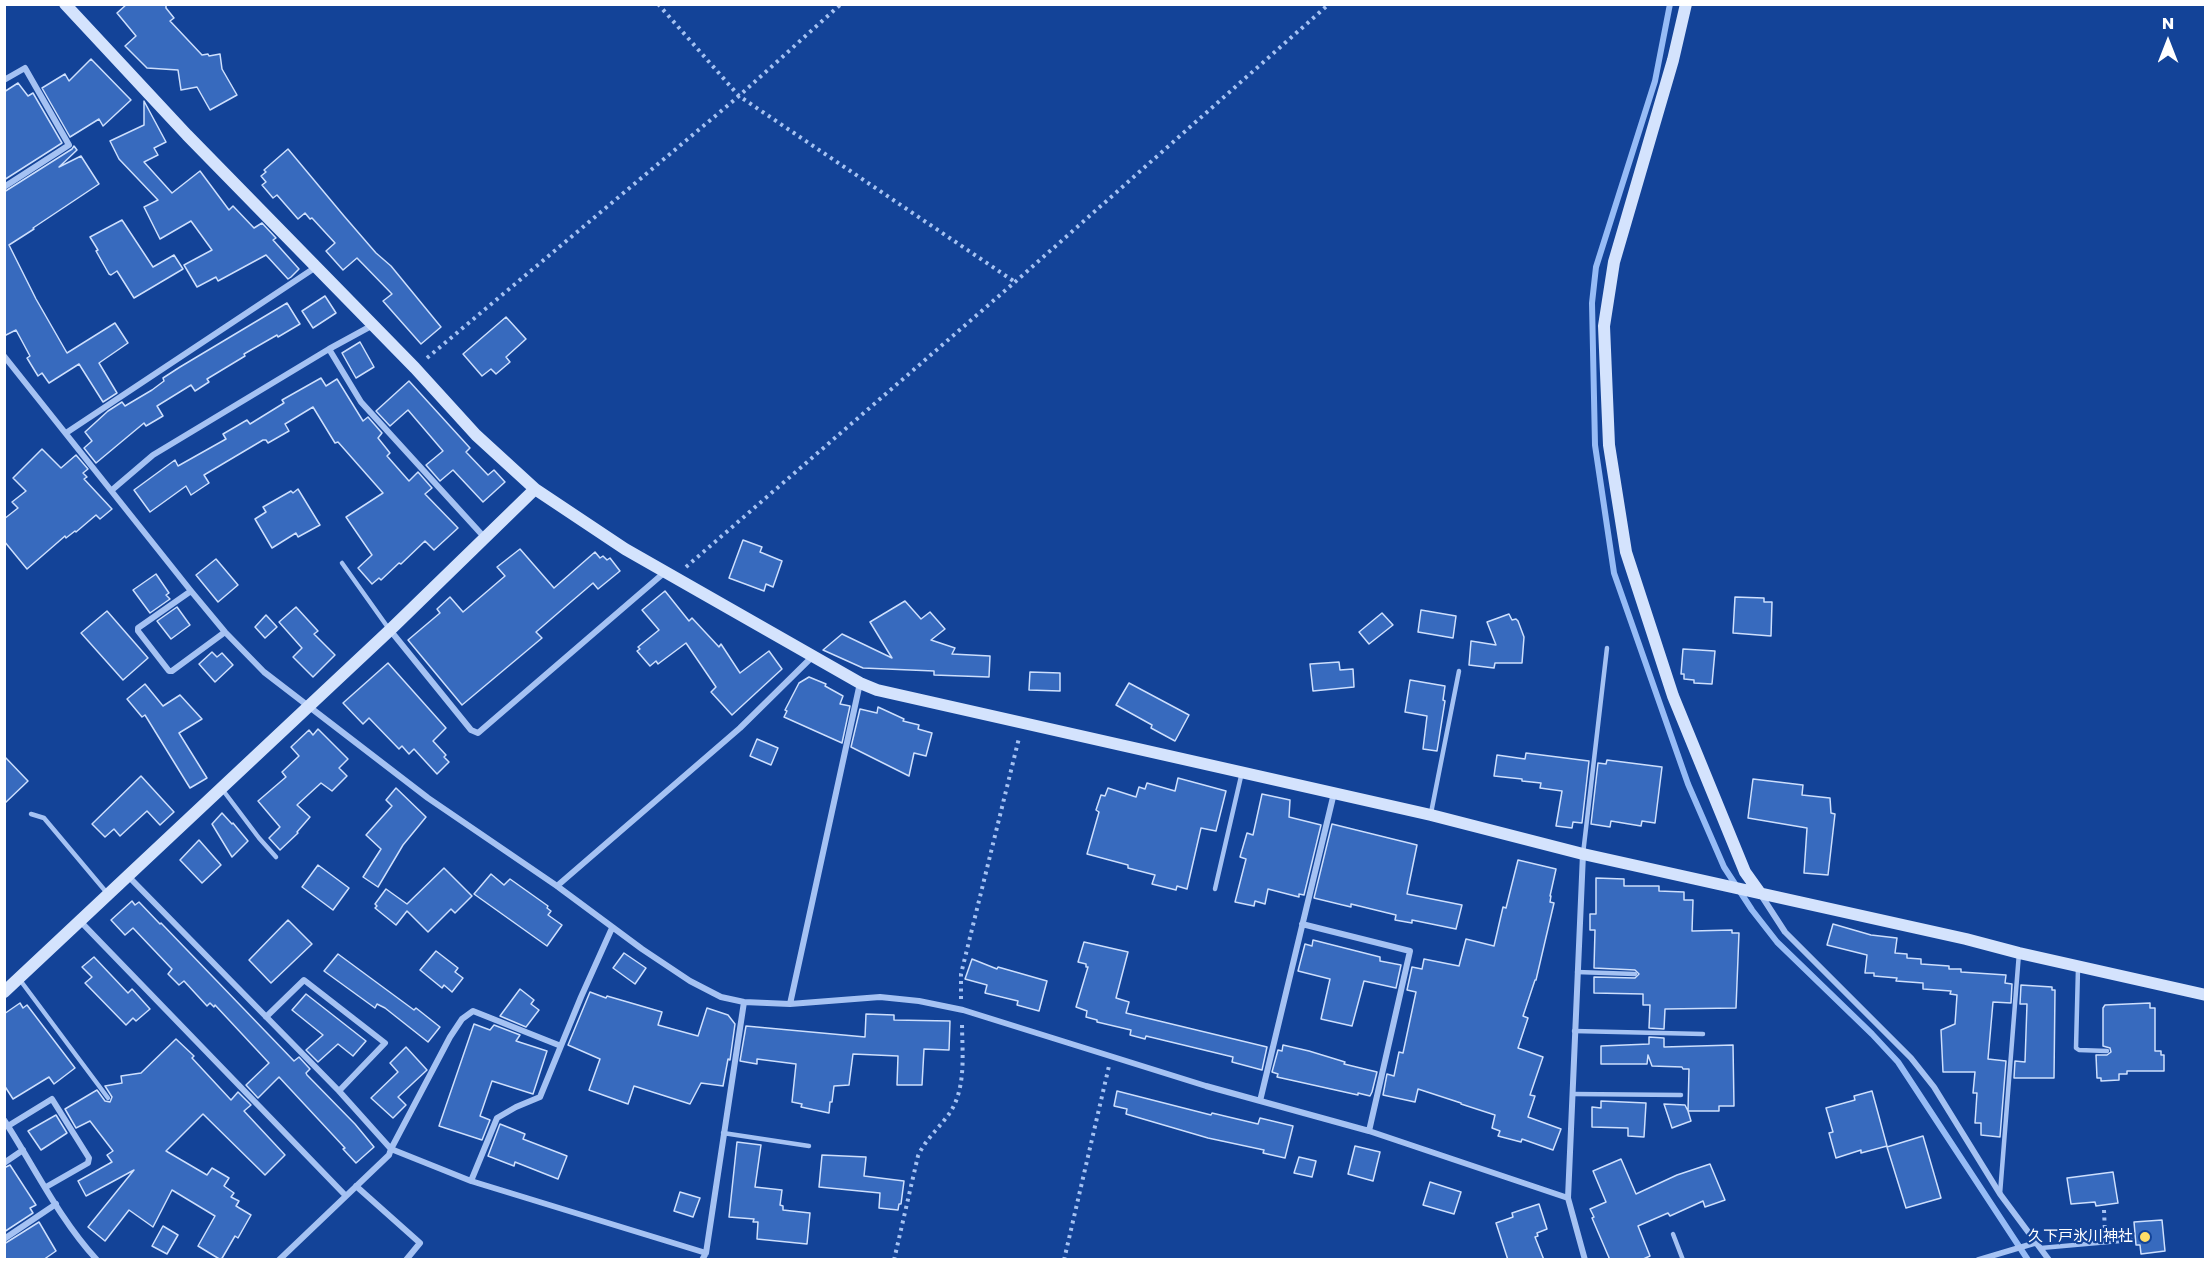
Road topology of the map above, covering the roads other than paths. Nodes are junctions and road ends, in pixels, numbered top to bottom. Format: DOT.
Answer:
graph roads {
  1 [pos="64,4"];
  2 [pos="1686,4"];
  3 [pos="4,80"];
  4 [pos="4,187"];
  5 [pos="316,267"];
  6 [pos="373,325"];
  7 [pos="329,349"];
  8 [pos="4,356"];
  9 [pos="66,433"];
  10 [pos="535,489"];
  11 [pos="112,490"];
  12 [pos="485,537"];
  13 [pos="342,562"];
  14 [pos="669,575"];
  15 [pos="191,591"];
  16 [pos="390,630"];
  17 [pos="225,632"];
  18 [pos="1607,648"];
  19 [pos="812,657"];
  20 [pos="1459,670"];
  21 [pos="860,683"];
  22 [pos="308,706"];
  23 [pos="1242,772"];
  24 [pos="222,788"];
  25 [pos="1334,793"];
  26 [pos="31,814"];
  27 [pos="1431,815"];
  28 [pos="1583,854"];
  29 [pos="276,857"];
  30 [pos="128,876"];
  31 [pos="557,886"];
  32 [pos="1215,889"];
  33 [pos="1754,892"];
  34 [pos="109,895"];
  35 [pos="80,921"];
  36 [pos="1302,924"];
  37 [pos="612,928"];
  38 [pos="2019,953"];
  39 [pos="2078,965"];
  40 [pos="1577,972"];
  41 [pos="1635,974"];
  42 [pos="19,979"];
  43 [pos="4,992"];
  44 [pos="2205,995"];
  45 [pos="744,1002"];
  46 [pos="789,1004"];
  47 [pos="266,1017"];
  48 [pos="1574,1031"];
  49 [pos="1703,1034"];
  50 [pos="561,1046"];
  51 [pos="2107,1051"];
  52 [pos="339,1091"];
  53 [pos="1573,1094"];
  54 [pos="1681,1095"];
  55 [pos="108,1098"];
  56 [pos="1260,1101"];
  57 [pos="6,1123"];
  58 [pos="1369,1131"];
  59 [pos="723,1133"];
  60 [pos="809,1146"];
  61 [pos="391,1149"];
  62 [pos="23,1150"];
  63 [pos="4,1163"];
  64 [pos="471,1181"];
  65 [pos="356,1186"];
  66 [pos="46,1187"];
  67 [pos="2000,1194"];
  68 [pos="345,1195"];
  69 [pos="1568,1198"];
  70 [pos="56,1204"];
  71 [pos="1673,1234"];
  72 [pos="4,1239"];
  73 [pos="2131,1240"];
  74 [pos="2038,1245"];
  75 [pos="704,1256"];
  76 [pos="97,1260"];
  77 [pos="279,1260"];
  78 [pos="406,1260"];
  79 [pos="1585,1260"];
  80 [pos="1683,1260"];
  81 [pos="1978,1260"];
  82 [pos="2049,1260"];
  1 -- 5 [label="street"];
  2 -- 33 [label="street"];
  3 -- 4 [label="street"];
  5 -- 6 [label="street"];
  5 -- 9 [label="street"];
  6 -- 7 [label="street"];
  6 -- 10 [label="street"];
  7 -- 11 [label="street"];
  7 -- 12 [label="street"];
  8 -- 9 [label="street"];
  9 -- 11 [label="street"];
  10 -- 12 [label="street"];
  10 -- 14 [label="street"];
  11 -- 15 [label="street"];
  12 -- 16 [label="street"];
  13 -- 16 [label="lane"];
  14 -- 16 [label="street"];
  14 -- 19 [label="street"];
  15 -- 17 [label="street"];
  15 -- 17 [label="street"];
  16 -- 22 [label="street"];
  17 -- 22 [label="street"];
  18 -- 28 [label="lane"];
  19 -- 21 [label="street"];
  19 -- 31 [label="street"];
  20 -- 27 [label="lane"];
  21 -- 23 [label="street"];
  21 -- 46 [label="street"];
  22 -- 24 [label="street"];
  22 -- 31 [label="street"];
  23 -- 25 [label="street"];
  23 -- 32 [label="lane"];
  24 -- 29 [label="lane"];
  24 -- 30 [label="street"];
  25 -- 27 [label="street"];
  25 -- 36 [label="street"];
  26 -- 34 [label="lane"];
  27 -- 28 [label="street"];
  28 -- 33 [label="street"];
  28 -- 40 [label="street"];
  30 -- 34 [label="street"];
  30 -- 47 [label="street"];
  31 -- 37 [label="street"];
  33 -- 38 [label="street"];
  33 -- 67 [label="street"];
  34 -- 35 [label="street"];
  35 -- 42 [label="street"];
  35 -- 68 [label="street"];
  36 -- 56 [label="street"];
  36 -- 58 [label="street"];
  37 -- 45 [label="street"];
  37 -- 50 [label="street"];
  38 -- 39 [label="street"];
  38 -- 67 [label="lane"];
  39 -- 44 [label="street"];
  39 -- 51 [label="lane"];
  40 -- 41 [label="lane"];
  40 -- 48 [label="street"];
  42 -- 43 [label="street"];
  42 -- 55 [label="lane"];
  45 -- 46 [label="street"];
  45 -- 59 [label="street"];
  46 -- 56 [label="street"];
  47 -- 52 [label="street"];
  47 -- 52 [label="street"];
  48 -- 49 [label="lane"];
  48 -- 53 [label="street"];
  50 -- 61 [label="street"];
  50 -- 64 [label="street"];
  52 -- 61 [label="street"];
  53 -- 54 [label="lane"];
  53 -- 69 [label="street"];
  56 -- 58 [label="street"];
  57 -- 62 [label="street"];
  57 -- 66 [label="street"];
  58 -- 69 [label="street"];
  59 -- 60 [label="lane"];
  59 -- 75 [label="street"];
  61 -- 64 [label="street"];
  61 -- 65 [label="street"];
  62 -- 63 [label="street"];
  62 -- 66 [label="street"];
  64 -- 75 [label="street"];
  65 -- 68 [label="street"];
  65 -- 78 [label="street"];
  66 -- 70 [label="street"];
  67 -- 74 [label="street"];
  68 -- 77 [label="street"];
  69 -- 79 [label="street"];
  70 -- 72 [label="street"];
  70 -- 76 [label="street"];
  71 -- 80 [label="lane"];
  73 -- 74 [label="lane"];
  74 -- 81 [label="street"];
  74 -- 82 [label="street"];
}
